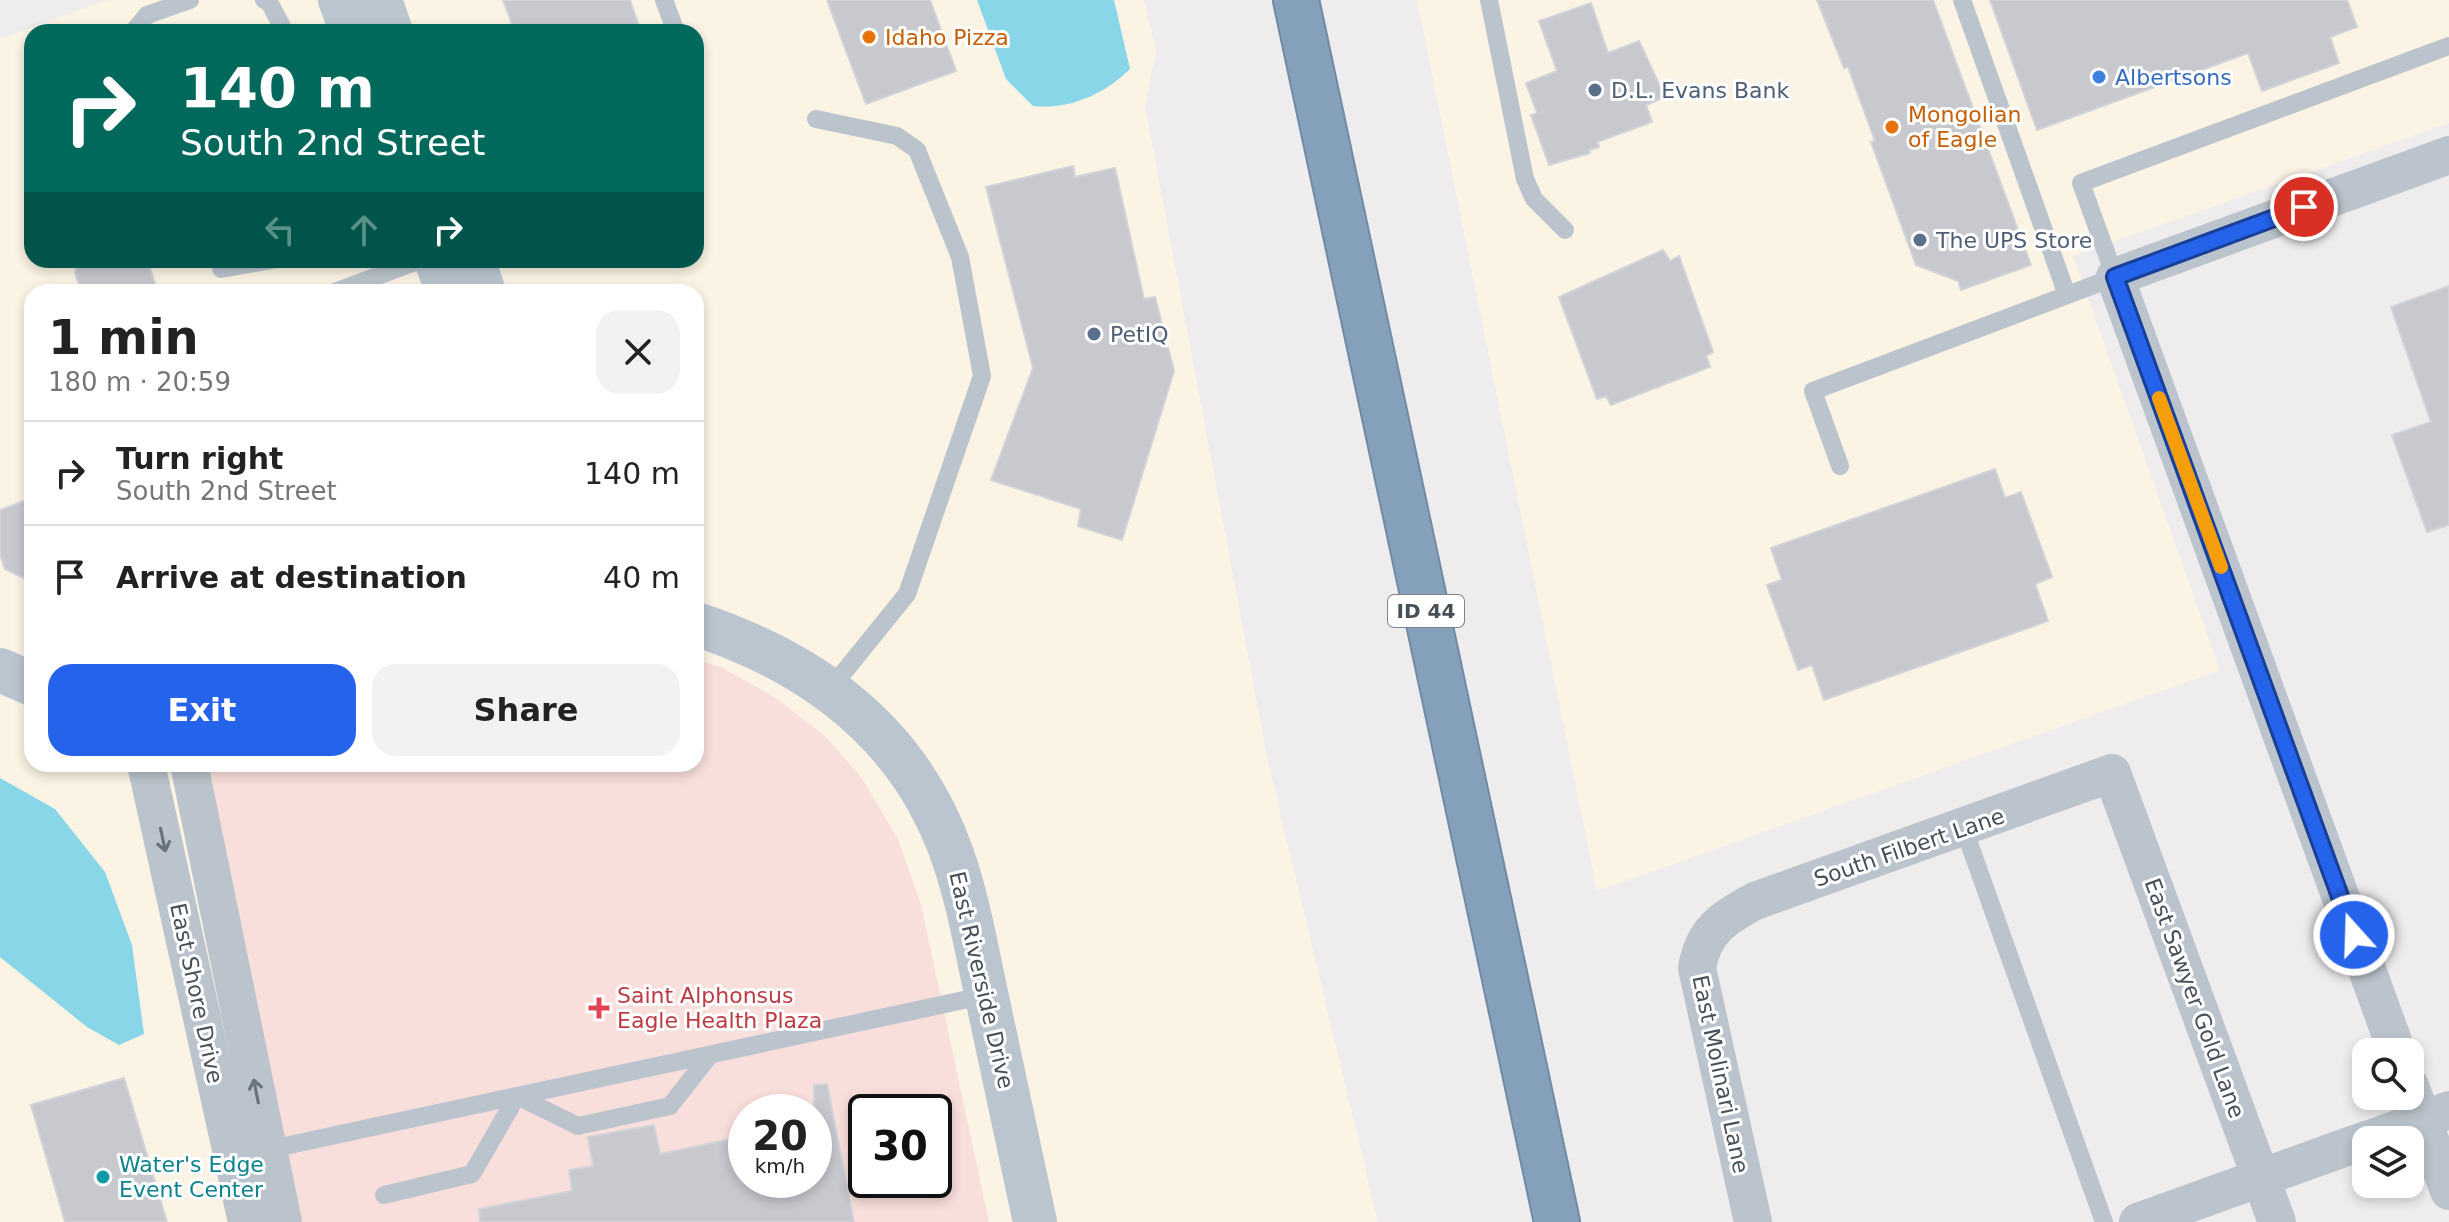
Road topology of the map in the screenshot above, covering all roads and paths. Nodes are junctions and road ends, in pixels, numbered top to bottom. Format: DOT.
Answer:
graph roads {
  1 [pos="190,0"];
  2 [pos="264,0"];
  3 [pos="340,0"];
  4 [pos="380,0"];
  5 [pos="664,0"];
  6 [pos="1296,0"];
  7 [pos="1489,0"];
  8 [pos="1962,0"];
  9 [pos="140,24"];
  10 [pos="281,24"];
  11 [pos="349,24"];
  12 [pos="388,24"];
  13 [pos="673,24"];
  14 [pos="2449,46"];
  15 [pos="816,119"];
  16 [pos="2449,155"];
  17 [pos="1565,230"];
  18 [pos="227,268"];
  19 [pos="399,268"];
  20 [pos="221,269"];
  21 [pos="2115,277"];
  22 [pos="356,284"];
  23 [pos="2067,295"];
  24 [pos="1840,466"];
  25 [pos="704,627"];
  26 [pos="0,670"];
  27 [pos="24,680"];
  28 [pos="831,688"];
  29 [pos="148,772"];
  30 [pos="190,772"];
  31 [pos="2112,773"];
  32 [pos="1964,829"];
  33 [pos="1711,929"];
  34 [pos="987,995"];
  35 [pos="2392,1038"];
  36 [pos="710,1055"];
  37 [pos="517,1096"];
  38 [pos="2427,1105"];
  39 [pos="2390,1126"];
  40 [pos="2352,1145"];
  41 [pos="250,1154"];
  42 [pos="2261,1178"];
  43 [pos="2449,1191"];
  44 [pos="384,1195"];
  45 [pos="247,1222"];
  46 [pos="283,1222"];
  47 [pos="1035,1222"];
  48 [pos="1557,1222"];
  49 [pos="1753,1222"];
  50 [pos="2104,1222"];
  51 [pos="2138,1222"];
  52 [pos="2277,1222"];
  1 -- 9 [label="lane"];
  2 -- 10 [label="lane"];
  3 -- 11 [label="street"];
  4 -- 12 [label="street"];
  5 -- 13 [label="lane"];
  6 -- 48 [label="highway, ID 44"];
  7 -- 17 [label="lane"];
  8 -- 23 [label="lane"];
  14 -- 21 [label="lane"];
  15 -- 28 [label="lane"];
  16 -- 21 [label="street"];
  18 -- 20 [label="lane"];
  19 -- 22 [label="lane"];
  21 -- 23 [label="lane"];
  21 -- 35 [label="street"];
  23 -- 24 [label="lane"];
  25 -- 28 [label="street, East Riverside Drive"];
  26 -- 27 [label="street"];
  28 -- 34 [label="street, East Riverside Drive"];
  29 -- 41 [label="street, East Shore Drive, one-way"];
  41 -- 30 [label="street, East Shore Drive, one-way"];
  31 -- 32 [label="street, South Filbert Lane"];
  31 -- 42 [label="street, East Sawyer Gold Lane"];
  32 -- 33 [label="street, South Filbert Lane"];
  32 -- 50 [label="lane"];
  33 -- 49 [label="street, East Molinari Lane"];
  34 -- 36 [label="lane"];
  34 -- 47 [label="street, East Riverside Drive"];
  36 -- 37 [label="lane"];
  36 -- 37 [label="lane"];
  37 -- 41 [label="lane"];
  37 -- 44 [label="lane"];
  38 -- 39 [label="street"];
  38 -- 43 [label="street"];
  40 -- 42 [label="street"];
  41 -- 45 [label="street, East Shore Drive"];
  41 -- 46 [label="street, East Shore Drive"];
  42 -- 51 [label="street"];
  42 -- 52 [label="street, East Sawyer Gold Lane"];
}
